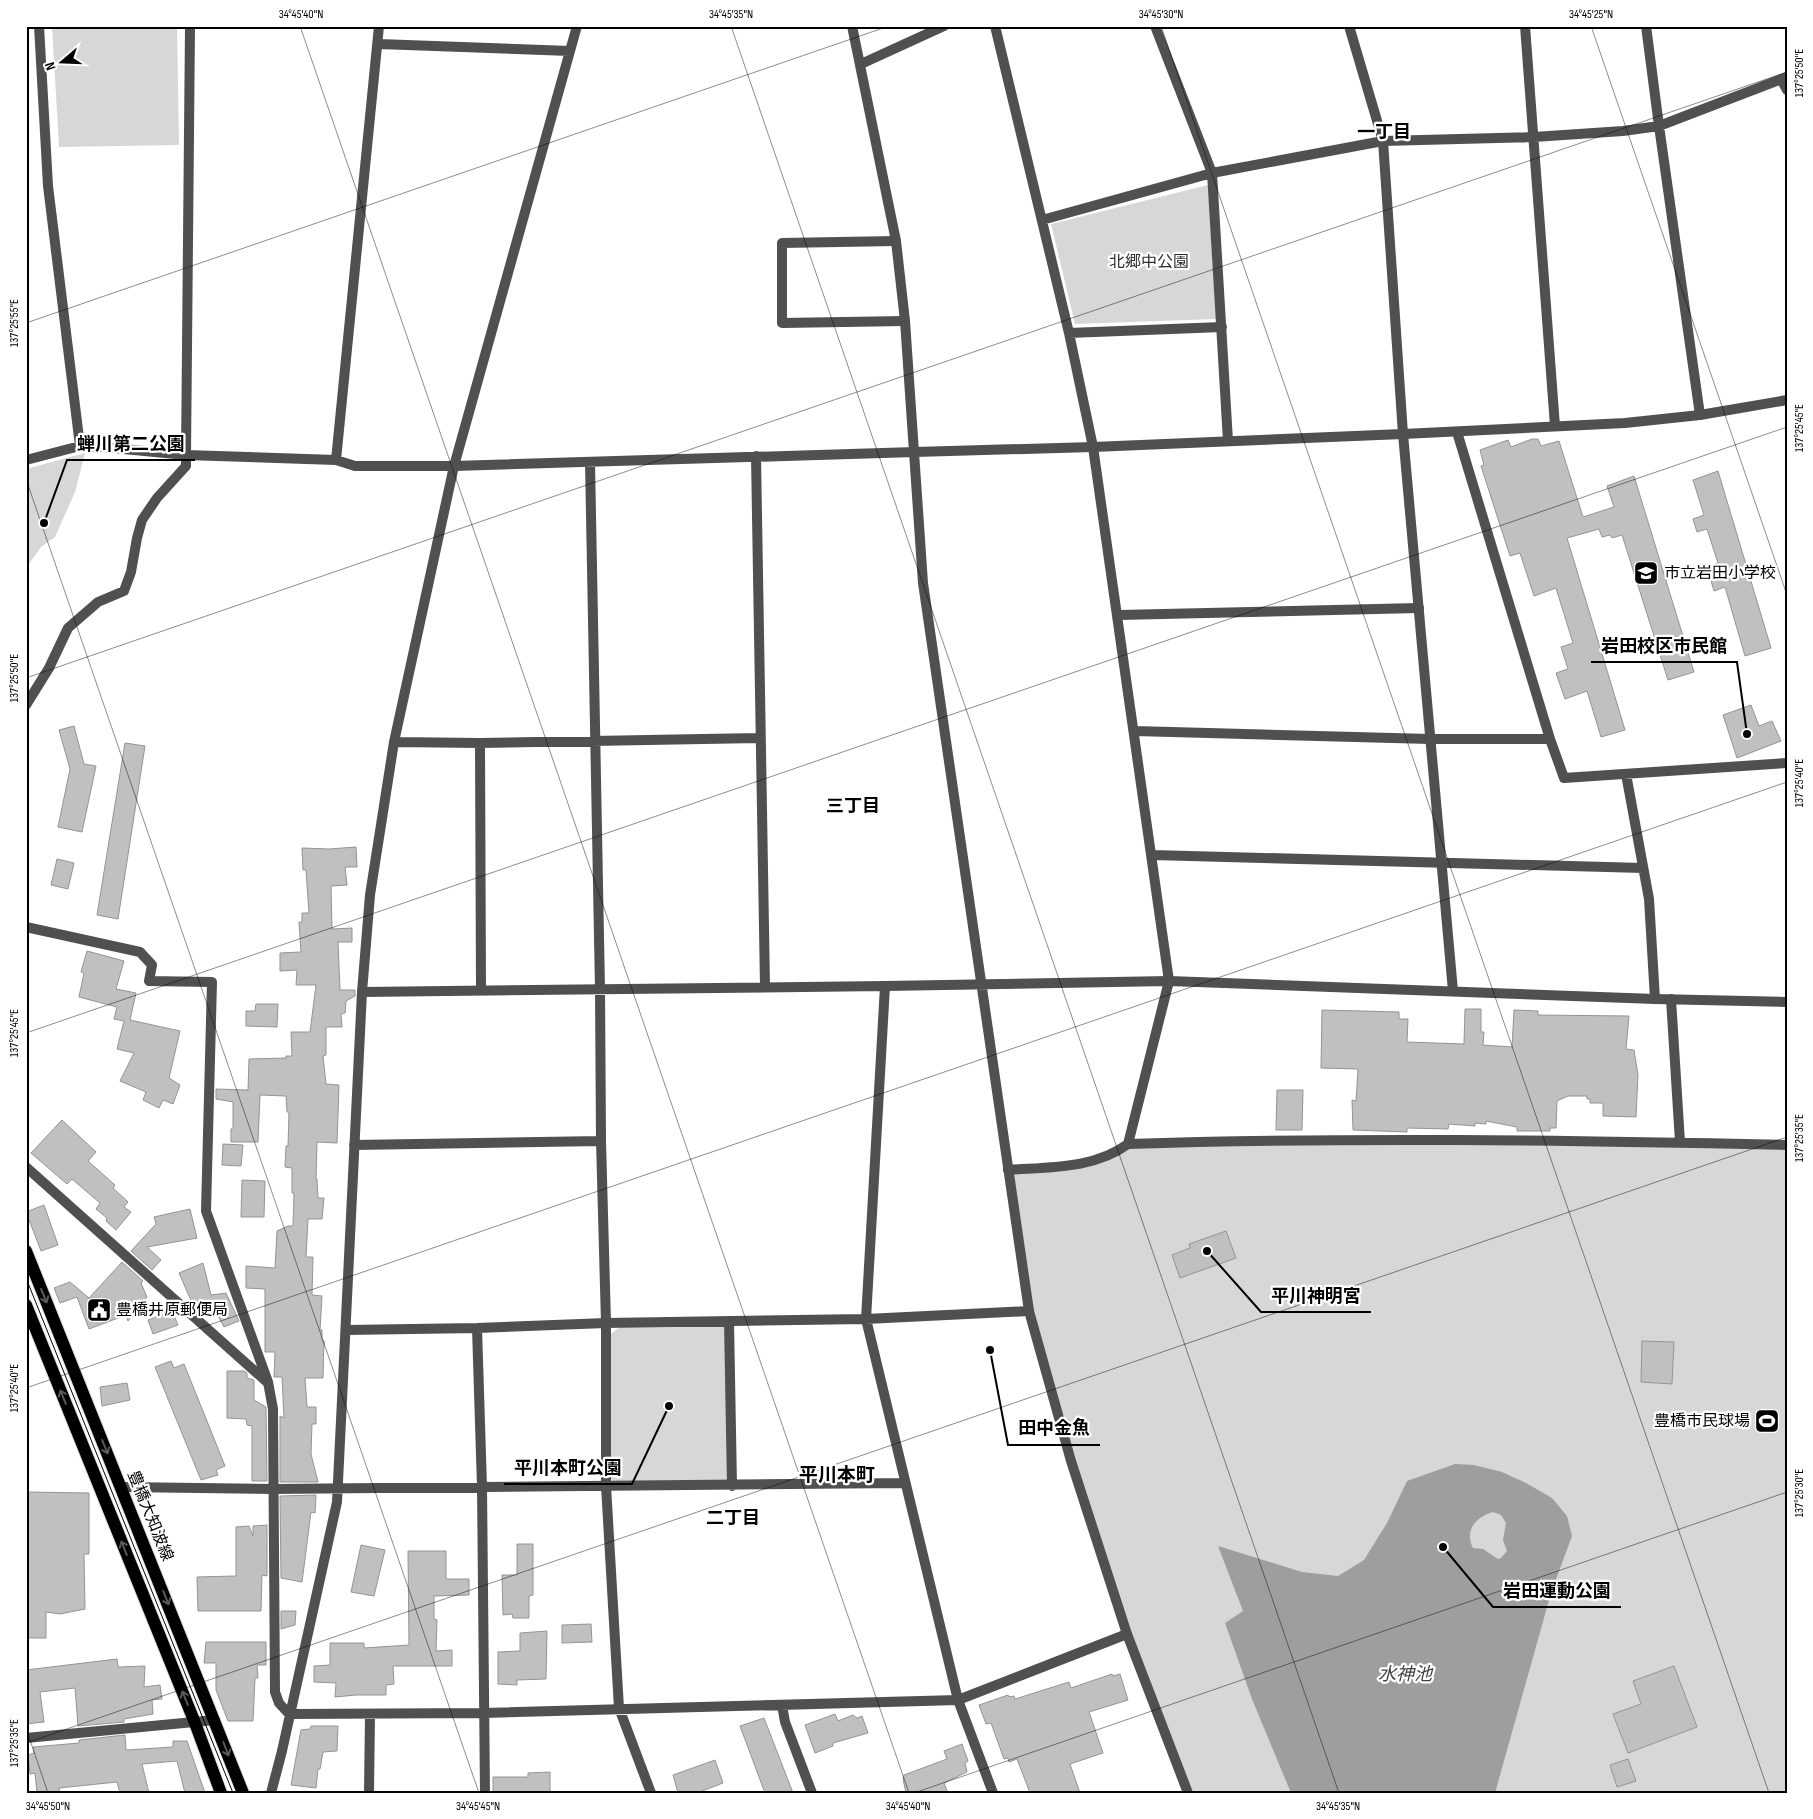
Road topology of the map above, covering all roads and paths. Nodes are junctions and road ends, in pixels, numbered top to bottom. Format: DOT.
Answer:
graph roads {
  1 [pos="39,26"];
  2 [pos="190,26"];
  3 [pos="379,26"];
  4 [pos="578,26"];
  5 [pos="852,26"];
  6 [pos="944,26"];
  7 [pos="996,26"];
  8 [pos="1155,26"];
  9 [pos="1349,26"];
  10 [pos="1525,26"];
  11 [pos="1646,26"];
  12 [pos="379,44"];
  13 [pos="570,52"];
  14 [pos="861,64"];
  15 [pos="1784,78"];
  16 [pos="1787,90"];
  17 [pos="1659,126"];
  18 [pos="1534,137"];
  19 [pos="1383,142"];
  20 [pos="1212,173"];
  21 [pos="1042,220"];
  22 [pos="896,241"];
  23 [pos="905,321"];
  24 [pos="1222,327"];
  25 [pos="1069,333"];
  26 [pos="1787,400"];
  27 [pos="1700,415"];
  28 [pos="1555,426"];
  29 [pos="1458,432"];
  30 [pos="1403,434"];
  31 [pos="1228,441"];
  32 [pos="80,446"];
  33 [pos="1094,447"];
  34 [pos="915,452"];
  35 [pos="186,455"];
  36 [pos="756,456"];
  37 [pos="26,460"];
  38 [pos="336,460"];
  39 [pos="590,462"];
  40 [pos="454,466"];
  41 [pos="1419,608"];
  42 [pos="1119,615"];
  43 [pos="26,705"];
  44 [pos="1135,731"];
  45 [pos="760,738"];
  46 [pos="1430,739"];
  47 [pos="1550,739"];
  48 [pos="594,741"];
  49 [pos="394,742"];
  50 [pos="480,743"];
  51 [pos="1787,763"];
  52 [pos="1626,774"];
  53 [pos="1152,855"];
  54 [pos="1442,864"];
  55 [pos="1644,868"];
  56 [pos="26,927"];
  57 [pos="1169,981"];
  58 [pos="980,984"];
  59 [pos="885,986"];
  60 [pos="764,987"];
  61 [pos="600,989"];
  62 [pos="481,990"];
  63 [pos="1453,991"];
  64 [pos="362,992"];
  65 [pos="1655,999"];
  66 [pos="1670,999"];
  67 [pos="1787,1002"];
  68 [pos="601,1142"];
  69 [pos="1680,1142"];
  70 [pos="1128,1144"];
  71 [pos="1787,1144"];
  72 [pos="354,1145"];
  73 [pos="26,1167"];
  74 [pos="1008,1170"];
  75 [pos="26,1251"];
  76 [pos="26,1305"];
  77 [pos="1029,1311"];
  78 [pos="866,1319"];
  79 [pos="729,1321"];
  80 [pos="606,1323"];
  81 [pos="477,1328"];
  82 [pos="346,1330"];
  83 [pos="268,1382"];
  84 [pos="905,1483"];
  85 [pos="606,1486"];
  86 [pos="732,1486"];
  87 [pos="121,1487"];
  88 [pos="482,1487"];
  89 [pos="338,1488"];
  90 [pos="273,1489"];
  91 [pos="1127,1634"];
  92 [pos="958,1700"];
  93 [pos="782,1705"];
  94 [pos="619,1708"];
  95 [pos="484,1713"];
  96 [pos="289,1714"];
  97 [pos="370,1714"];
  98 [pos="215,1720"];
  99 [pos="195,1723"];
  100 [pos="26,1738"];
  101 [pos="221,1793"];
  102 [pos="243,1793"];
  103 [pos="271,1793"];
  104 [pos="369,1793"];
  105 [pos="485,1793"];
  106 [pos="651,1793"];
  107 [pos="812,1793"];
  108 [pos="993,1793"];
  109 [pos="1188,1793"];
  1 -- 32 [label="street"];
  2 -- 35 [label="street"];
  3 -- 12 [label="street"];
  4 -- 13 [label="street"];
  5 -- 14 [label="street"];
  6 -- 14 [label="street"];
  7 -- 21 [label="street"];
  8 -- 20 [label="street"];
  9 -- 19 [label="street"];
  10 -- 18 [label="street"];
  11 -- 17 [label="street"];
  12 -- 13 [label="street"];
  12 -- 38 [label="street"];
  13 -- 40 [label="street"];
  14 -- 22 [label="street"];
  15 -- 16 [label="street"];
  15 -- 17 [label="street"];
  17 -- 18 [label="street"];
  17 -- 27 [label="street"];
  18 -- 19 [label="street"];
  18 -- 28 [label="street"];
  19 -- 20 [label="street"];
  19 -- 30 [label="street"];
  20 -- 21 [label="street"];
  20 -- 24 [label="street"];
  21 -- 25 [label="street"];
  22 -- 23 [label="street"];
  22 -- 23 [label="street"];
  23 -- 34 [label="street"];
  24 -- 25 [label="street"];
  24 -- 31 [label="street"];
  25 -- 33 [label="street"];
  26 -- 27 [label="street"];
  27 -- 28 [label="street"];
  28 -- 29 [label="street"];
  29 -- 30 [label="street"];
  29 -- 47 [label="street"];
  30 -- 31 [label="street"];
  30 -- 41 [label="street"];
  31 -- 33 [label="street"];
  32 -- 35 [label="street"];
  32 -- 37 [label="street"];
  33 -- 34 [label="street"];
  33 -- 42 [label="street"];
  34 -- 36 [label="street"];
  34 -- 58 [label="street"];
  35 -- 38 [label="street"];
  35 -- 43 [label="street"];
  36 -- 39 [label="street"];
  36 -- 45 [label="street"];
  38 -- 40 [label="street"];
  39 -- 40 [label="street"];
  39 -- 48 [label="street"];
  40 -- 49 [label="street"];
  41 -- 42 [label="street"];
  41 -- 46 [label="street"];
  42 -- 44 [label="street"];
  44 -- 46 [label="street"];
  44 -- 53 [label="street"];
  45 -- 48 [label="street"];
  45 -- 60 [label="street"];
  46 -- 47 [label="street"];
  46 -- 54 [label="street"];
  47 -- 52 [label="street"];
  48 -- 50 [label="street"];
  48 -- 61 [label="street"];
  49 -- 50 [label="street"];
  49 -- 64 [label="street"];
  50 -- 62 [label="street"];
  51 -- 52 [label="street"];
  52 -- 55 [label="street"];
  53 -- 54 [label="street"];
  53 -- 57 [label="street"];
  54 -- 55 [label="street"];
  54 -- 63 [label="street"];
  55 -- 65 [label="street"];
  56 -- 83 [label="street"];
  57 -- 58 [label="street"];
  57 -- 63 [label="street"];
  57 -- 70 [label="street"];
  58 -- 59 [label="street"];
  58 -- 74 [label="street"];
  59 -- 60 [label="street"];
  59 -- 78 [label="street"];
  60 -- 61 [label="street"];
  61 -- 62 [label="street"];
  61 -- 68 [label="street"];
  62 -- 64 [label="street"];
  63 -- 65 [label="street"];
  64 -- 72 [label="street"];
  65 -- 66 [label="street"];
  66 -- 67 [label="street"];
  66 -- 69 [label="street"];
  68 -- 72 [label="street"];
  68 -- 80 [label="street"];
  69 -- 70 [label="street"];
  69 -- 71 [label="street"];
  70 -- 74 [label="street"];
  72 -- 82 [label="street"];
  73 -- 83 [label="street"];
  74 -- 77 [label="street"];
  75 -- 87 [label="main road, 豊橋大知波線, one-way"];
  99 -- 76 [label="main road, one-way"];
  77 -- 78 [label="street"];
  77 -- 91 [label="street"];
  78 -- 79 [label="street"];
  78 -- 84 [label="street"];
  79 -- 80 [label="street"];
  79 -- 86 [label="street"];
  80 -- 81 [label="street"];
  80 -- 85 [label="street"];
  81 -- 82 [label="street"];
  81 -- 88 [label="street"];
  82 -- 89 [label="street"];
  83 -- 90 [label="street"];
  84 -- 86 [label="street"];
  84 -- 92 [label="street"];
  85 -- 86 [label="street"];
  85 -- 88 [label="street"];
  85 -- 94 [label="street"];
  87 -- 90 [label="street"];
  87 -- 98 [label="main road, 豊橋大知波線, one-way"];
  88 -- 89 [label="street"];
  88 -- 95 [label="street"];
  89 -- 90 [label="street"];
  89 -- 96 [label="street"];
  90 -- 96 [label="street"];
  91 -- 92 [label="street"];
  91 -- 109 [label="street"];
  92 -- 93 [label="street"];
  92 -- 108 [label="street"];
  93 -- 94 [label="street"];
  93 -- 107 [label="street"];
  94 -- 95 [label="street"];
  94 -- 106 [label="street"];
  95 -- 97 [label="street"];
  95 -- 105 [label="street"];
  96 -- 97 [label="street"];
  96 -- 103 [label="street"];
  97 -- 104 [label="street"];
  98 -- 99 [label="street"];
  98 -- 102 [label="main road, 豊橋大知波線, one-way"];
  99 -- 100 [label="street"];
  99 -- 101 [label="main road"];
}
